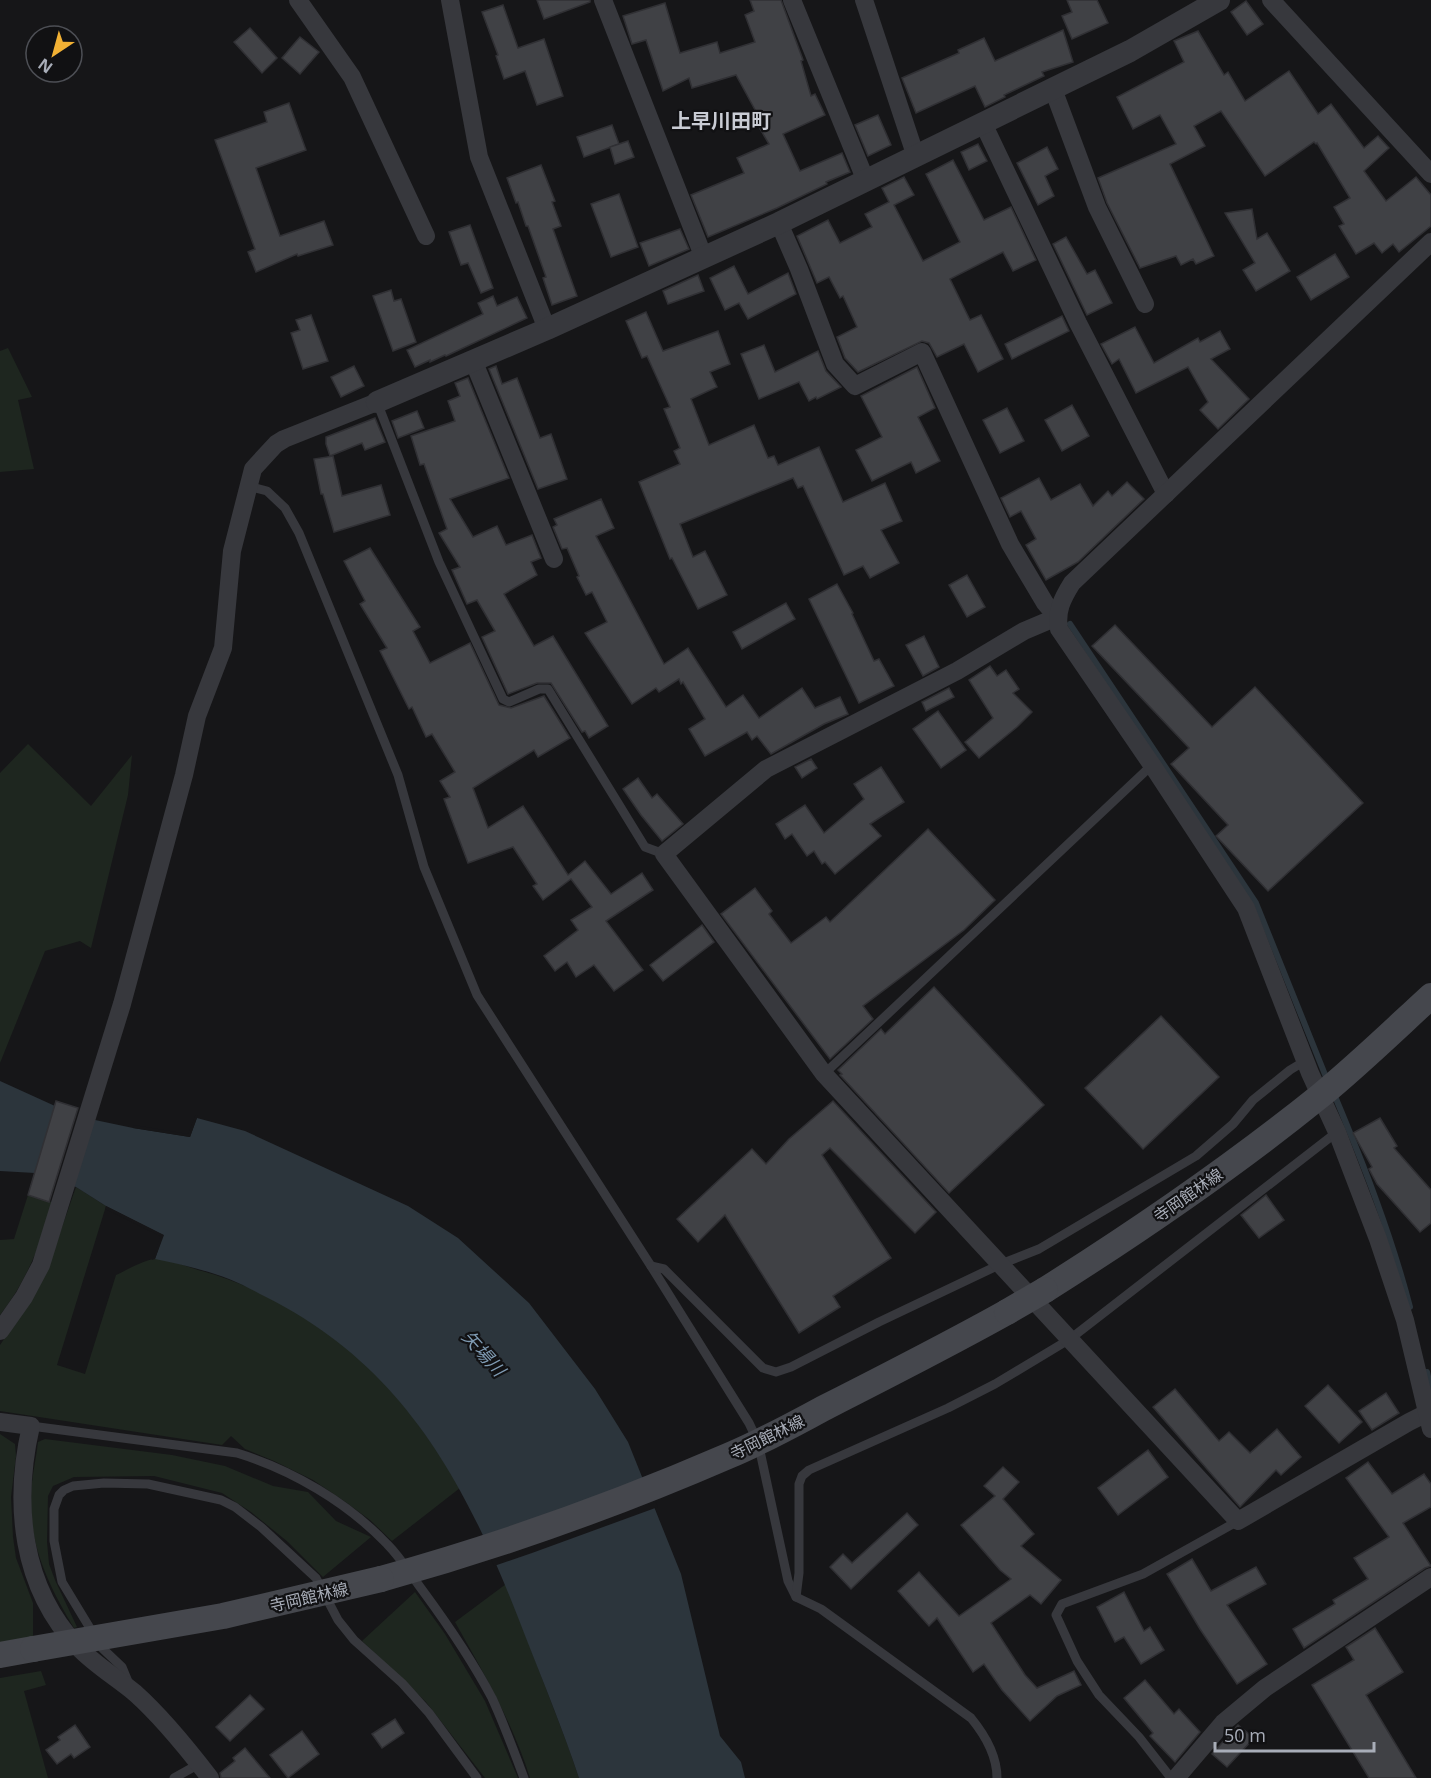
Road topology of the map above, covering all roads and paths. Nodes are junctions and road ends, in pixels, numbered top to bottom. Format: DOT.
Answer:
graph roads {
  1 [pos="298,0"];
  2 [pos="450,0"];
  3 [pos="603,0"];
  4 [pos="792,0"];
  5 [pos="864,0"];
  6 [pos="1219,0"];
  7 [pos="1271,0"];
  8 [pos="1053,89"];
  9 [pos="983,123"];
  10 [pos="916,157"];
  11 [pos="1431,174"];
  12 [pos="866,181"];
  13 [pos="779,223"];
  14 [pos="426,236"];
  15 [pos="1431,242"];
  16 [pos="704,258"];
  17 [pos="1145,304"];
  18 [pos="547,329"];
  19 [pos="473,360"];
  20 [pos="377,402"];
  21 [pos="248,486"];
  22 [pos="1166,494"];
  23 [pos="554,559"];
  24 [pos="1057,617"];
  25 [pos="1152,765"];
  26 [pos="664,854"];
  27 [pos="1431,996"];
  28 [pos="1305,1060"];
  29 [pos="824,1074"];
  30 [pos="1321,1095"];
  31 [pos="1337,1132"];
  32 [pos="1001,1264"];
  33 [pos="651,1266"];
  34 [pos="0,1330"];
  35 [pos="1070,1339"];
  36 [pos="1429,1421"];
  37 [pos="0,1422"];
  38 [pos="31,1426"];
  39 [pos="758,1442"];
  40 [pos="1238,1521"];
  41 [pos="409,1572"];
  42 [pos="1431,1578"];
  43 [pos="796,1597"];
  44 [pos="0,1655"];
  45 [pos="133,1691"];
  46 [pos="205,1771"];
  47 [pos="174,1778"];
  48 [pos="477,1778"];
  49 [pos="524,1778"];
  50 [pos="997,1778"];
  51 [pos="1174,1778"];
  1 -- 14 [label="street"];
  2 -- 18 [label="street"];
  3 -- 16 [label="street"];
  4 -- 12 [label="street"];
  5 -- 10 [label="street"];
  6 -- 8 [label="street"];
  7 -- 11 [label="street"];
  8 -- 9 [label="street"];
  8 -- 17 [label="street"];
  9 -- 10 [label="street"];
  9 -- 22 [label="street"];
  10 -- 12 [label="street"];
  12 -- 13 [label="street"];
  13 -- 16 [label="street"];
  13 -- 24 [label="street"];
  15 -- 22 [label="street"];
  16 -- 18 [label="street"];
  18 -- 19 [label="street"];
  19 -- 20 [label="street"];
  19 -- 23 [label="street"];
  20 -- 21 [label="street"];
  20 -- 26 [label="lane"];
  21 -- 33 [label="lane"];
  21 -- 34 [label="street"];
  22 -- 24 [label="street"];
  24 -- 25 [label="street"];
  24 -- 26 [label="street"];
  25 -- 28 [label="street"];
  25 -- 29 [label="lane"];
  26 -- 29 [label="street"];
  27 -- 30 [label="main road, 寺岡館林線"];
  28 -- 30 [label="street"];
  28 -- 32 [label="lane"];
  29 -- 32 [label="street"];
  30 -- 31 [label="street"];
  30 -- 39 [label="main road, 寺岡館林線, bridge"];
  31 -- 35 [label="lane"];
  31 -- 36 [label="street"];
  32 -- 33 [label="lane"];
  32 -- 35 [label="street"];
  33 -- 39 [label="lane"];
  35 -- 40 [label="street"];
  35 -- 43 [label="lane"];
  36 -- 40 [label="street"];
  37 -- 38 [label="street"];
  38 -- 41 [label="lane"];
  38 -- 45 [label="street"];
  39 -- 41 [label="main road, 寺岡館林線"];
  39 -- 43 [label="lane"];
  40 -- 51 [label="lane"];
  41 -- 44 [label="main road, 寺岡館林線, bridge"];
  41 -- 49 [label="lane"];
  42 -- 51 [label="street"];
  43 -- 50 [label="lane"];
  45 -- 46 [label="street"];
  45 -- 48 [label="lane"];
  46 -- 47 [label="lane"];
}
